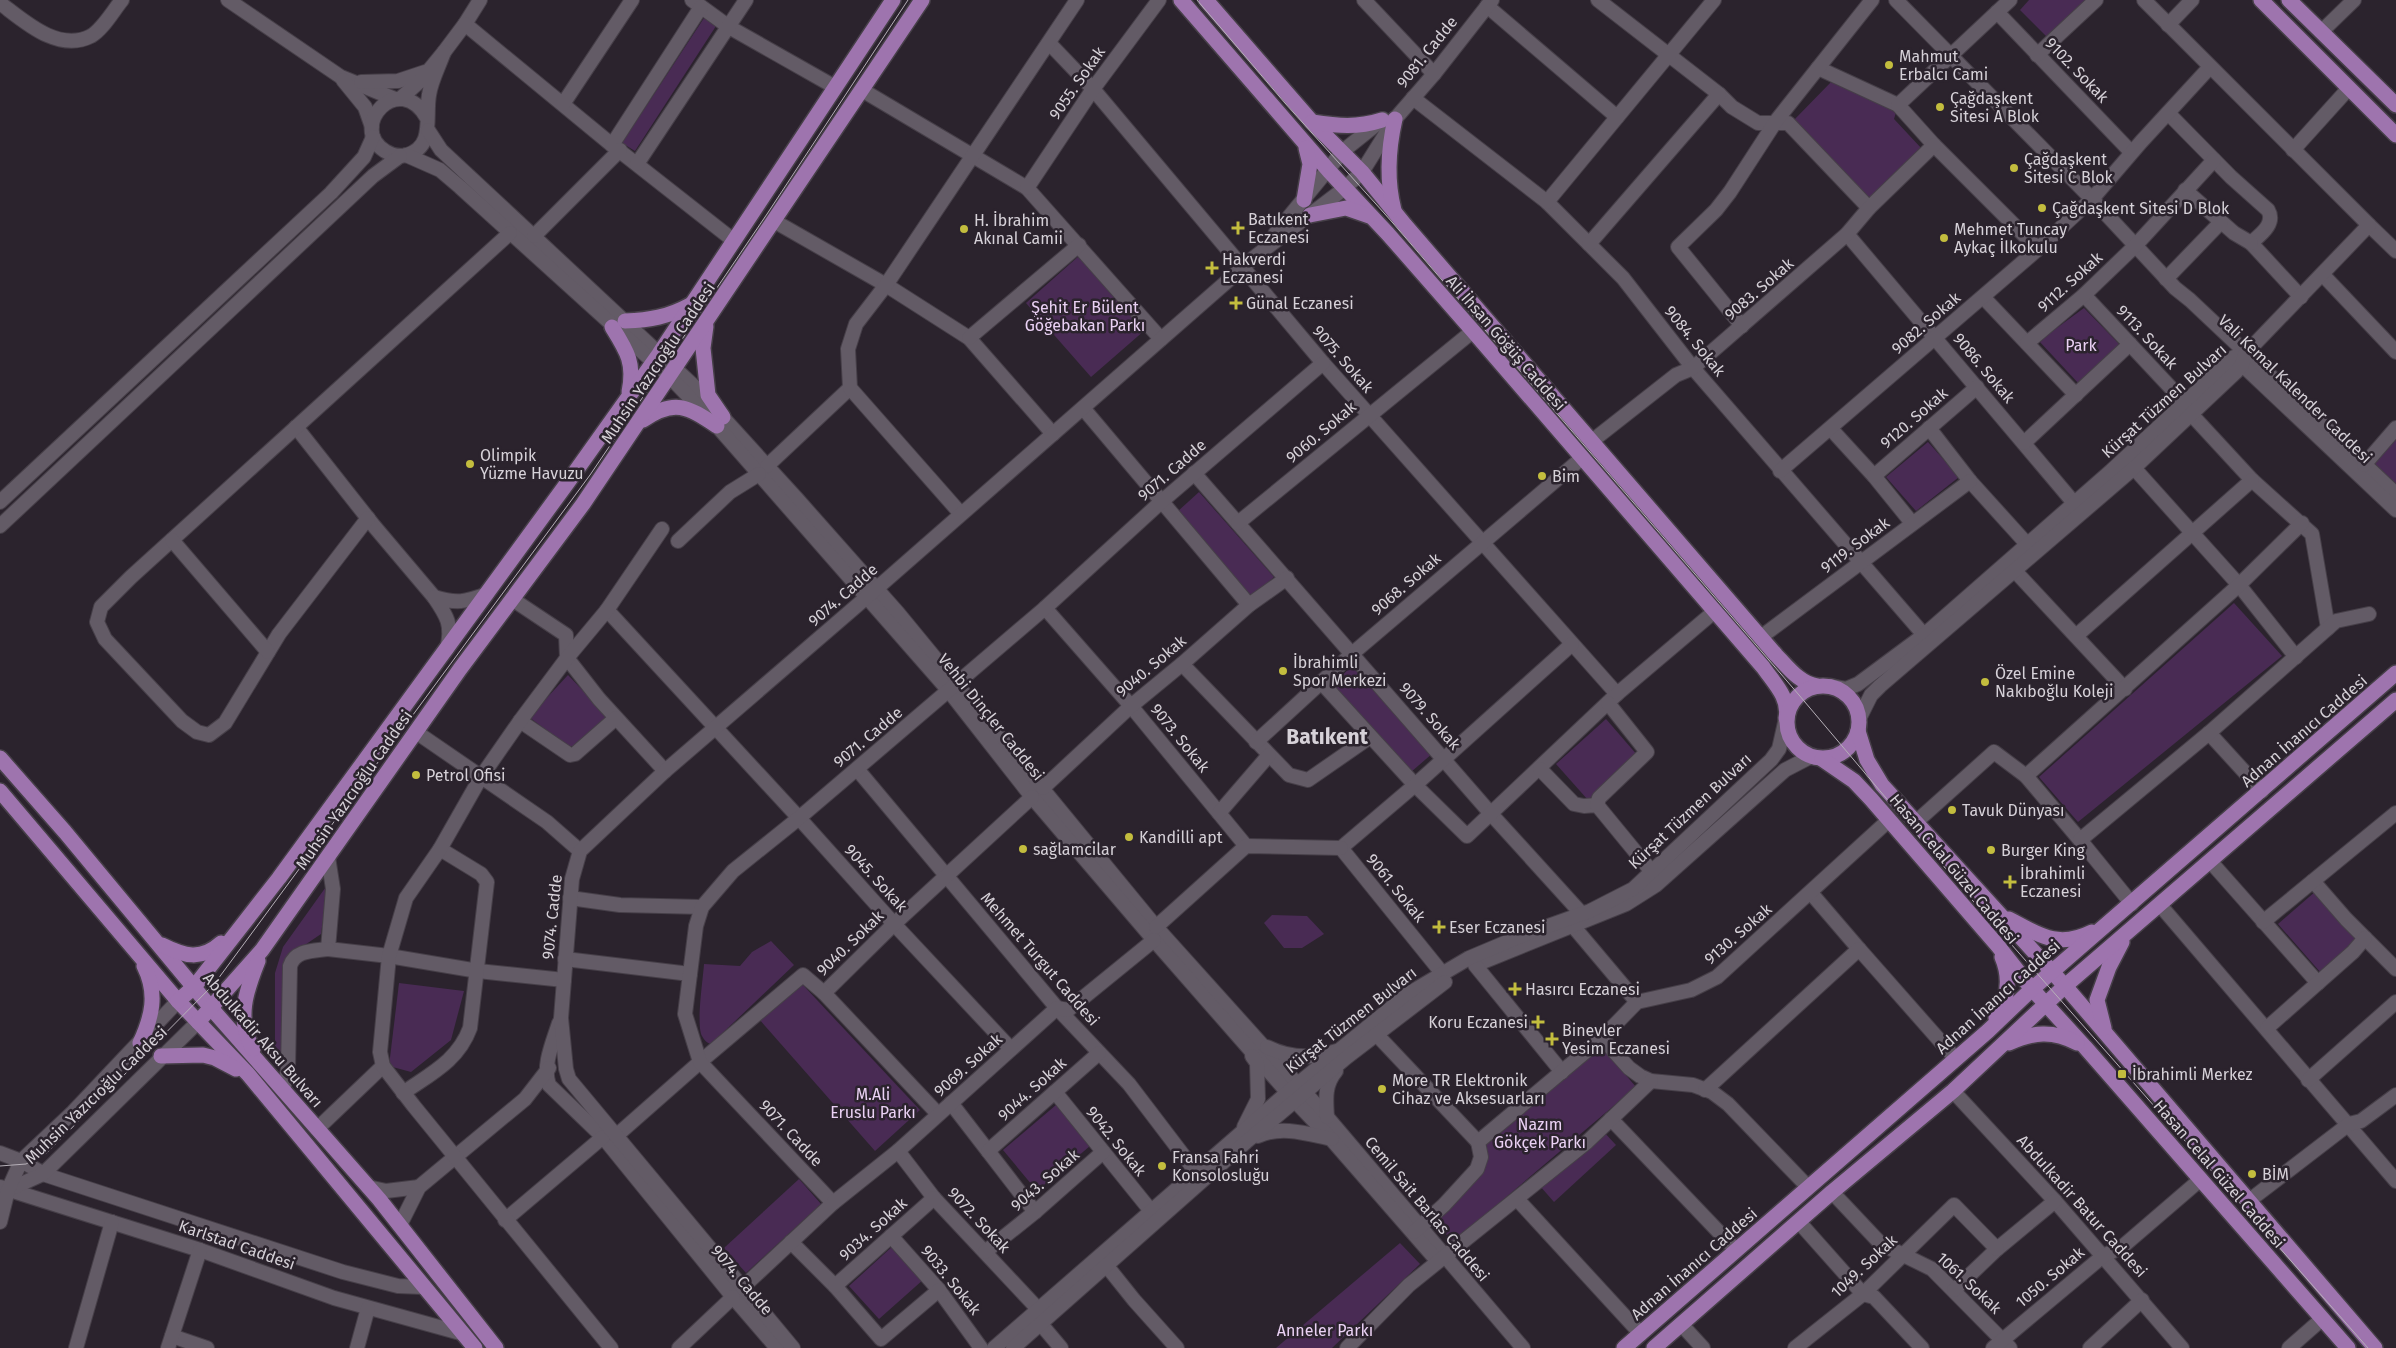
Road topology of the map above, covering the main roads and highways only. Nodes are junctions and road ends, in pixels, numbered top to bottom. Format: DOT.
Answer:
graph roads {
  1 [pos="893,0"];
  2 [pos="922,0"];
  3 [pos="1181,0"];
  4 [pos="1206,0"];
  5 [pos="2261,0"];
  6 [pos="2289,0"];
  7 [pos="2396,105"];
  8 [pos="1312,122"];
  9 [pos="2396,135"];
  10 [pos="1303,142"];
  11 [pos="1304,200"];
  12 [pos="1395,213"];
  13 [pos="1310,215"];
  14 [pos="1373,217"];
  15 [pos="691,305"];
  16 [pos="707,321"];
  17 [pos="628,398"];
  18 [pos="640,422"];
  19 [pos="2396,674"];
  20 [pos="1823,686"];
  21 [pos="2396,700"];
  22 [pos="1786,718"];
  23 [pos="1859,725"];
  24 [pos="0,758"];
  25 [pos="1816,758"];
  26 [pos="0,791"];
  27 [pos="1999,912"];
  28 [pos="242,923"];
  29 [pos="2109,924"];
  30 [pos="2127,933"];
  31 [pos="156,942"];
  32 [pos="1998,946"];
  33 [pos="262,950"];
  34 [pos="138,953"];
  35 [pos="2052,972"];
  36 [pos="2065,986"];
  37 [pos="194,987"];
  38 [pos="2032,989"];
  39 [pos="178,1001"];
  40 [pos="2045,1004"];
  41 [pos="211,1008"];
  42 [pos="198,1022"];
  43 [pos="1988,1031"];
  44 [pos="2108,1039"];
  45 [pos="140,1043"];
  46 [pos="2000,1046"];
  47 [pos="2085,1046"];
  48 [pos="161,1056"];
  49 [pos="263,1068"];
  50 [pos="248,1074"];
  51 [pos="470,1343"];
  52 [pos="496,1348"];
  53 [pos="1624,1348"];
  54 [pos="1654,1348"];
  55 [pos="2348,1348"];
  56 [pos="2375,1348"];
  1 -- 15 [label="main road, Muhsin Yazıcıoğlu Caddesi"];
  2 -- 16 [label="main road, Muhsin Yazıcıoğlu Caddesi"];
  3 -- 10 [label="main road, Ali İhsan Göğüş Caddesi"];
  4 -- 8 [label="main road, Ali İhsan Göğüş Caddesi"];
  5 -- 9 [label="main road"];
  6 -- 7 [label="main road"];
  8 -- 12 [label="main road, Ali İhsan Göğüş Caddesi"];
  8 -- 12 [label="main road"];
  10 -- 11 [label="main road"];
  10 -- 14 [label="main road, Ali İhsan Göğüş Caddesi"];
  12 -- 20 [label="main road, Ali İhsan Göğüş Caddesi"];
  13 -- 14 [label="main road"];
  14 -- 22 [label="main road, Ali İhsan Göğüş Caddesi"];
  15 -- 17 [label="main road, Muhsin Yazıcıoğlu Caddesi"];
  15 -- 17 [label="main road"];
  16 -- 18 [label="main road, Muhsin Yazıcıoğlu Caddesi"];
  16 -- 18 [label="main road"];
  17 -- 28 [label="main road, Muhsin Yazıcıoğlu Caddesi"];
  18 -- 33 [label="main road, Muhsin Yazıcıoğlu Caddesi"];
  19 -- 29 [label="main road, Adnan İnanıcı Caddesi"];
  20 -- 22 [label="main road"];
  20 -- 23 [label="main road"];
  21 -- 30 [label="main road"];
  22 -- 25 [label="main road"];
  23 -- 25 [label="main road"];
  23 -- 27 [label="main road, Hasan Celal Güzel Caddesi"];
  24 -- 31 [label="main road, Abdulkadir Aksu Bulvarı"];
  25 -- 32 [label="main road, Hasan Celal Güzel Caddesi"];
  26 -- 34 [label="main road, Abdulkadir Aksu Bulvarı"];
  27 -- 29 [label="main road"];
  27 -- 35 [label="main road, Hasan Celal Güzel Caddesi"];
  28 -- 31 [label="main road"];
  28 -- 37 [label="main road, Muhsin Yazıcıoğlu Caddesi"];
  29 -- 35 [label="main road, Adnan İnanıcı Caddesi"];
  30 -- 36 [label="main road"];
  30 -- 44 [label="main road"];
  31 -- 37 [label="main road, Abdulkadir Aksu Bulvarı"];
  32 -- 38 [label="main road, Hasan Celal Güzel Caddesi"];
  32 -- 43 [label="main road"];
  33 -- 41 [label="main road, Muhsin Yazıcıoğlu Caddesi"];
  33 -- 49 [label="main road"];
  34 -- 39 [label="main road, Abdulkadir Aksu Bulvarı"];
  34 -- 45 [label="main road"];
  35 -- 36 [label="main road, Hasan Celal Güzel Caddesi"];
  35 -- 38 [label="main road, Adnan İnanıcı Caddesi"];
  36 -- 40 [label="main road"];
  36 -- 44 [label="main road, Hasan Celal Güzel Caddesi"];
  37 -- 39 [label="main road, Muhsin Yazıcıoğlu Caddesi"];
  37 -- 41 [label="main road, Abdulkadir Aksu Bulvarı"];
  38 -- 40 [label="main road, Hasan Celal Güzel Caddesi"];
  38 -- 43 [label="main road, Adnan İnanıcı Caddesi"];
  39 -- 42 [label="main road, Abdulkadir Aksu Bulvarı"];
  40 -- 46 [label="main road"];
  40 -- 47 [label="main road, Hasan Celal Güzel Caddesi"];
  41 -- 42 [label="main road, Muhsin Yazıcıoğlu Caddesi"];
  41 -- 49 [label="main road, Abdulkadir Aksu Bulvarı"];
  42 -- 50 [label="main road, Abdulkadir Aksu Bulvarı"];
  43 -- 53 [label="main road, Adnan İnanıcı Caddesi"];
  44 -- 56 [label="main road, Hasan Celal Güzel Caddesi"];
  46 -- 47 [label="main road"];
  46 -- 54 [label="main road"];
  47 -- 55 [label="main road, Hasan Celal Güzel Caddesi"];
  48 -- 50 [label="main road"];
  49 -- 52 [label="main road, Abdulkadir Aksu Bulvarı"];
  50 -- 51 [label="main road, Abdulkadir Aksu Bulvarı"];
}
